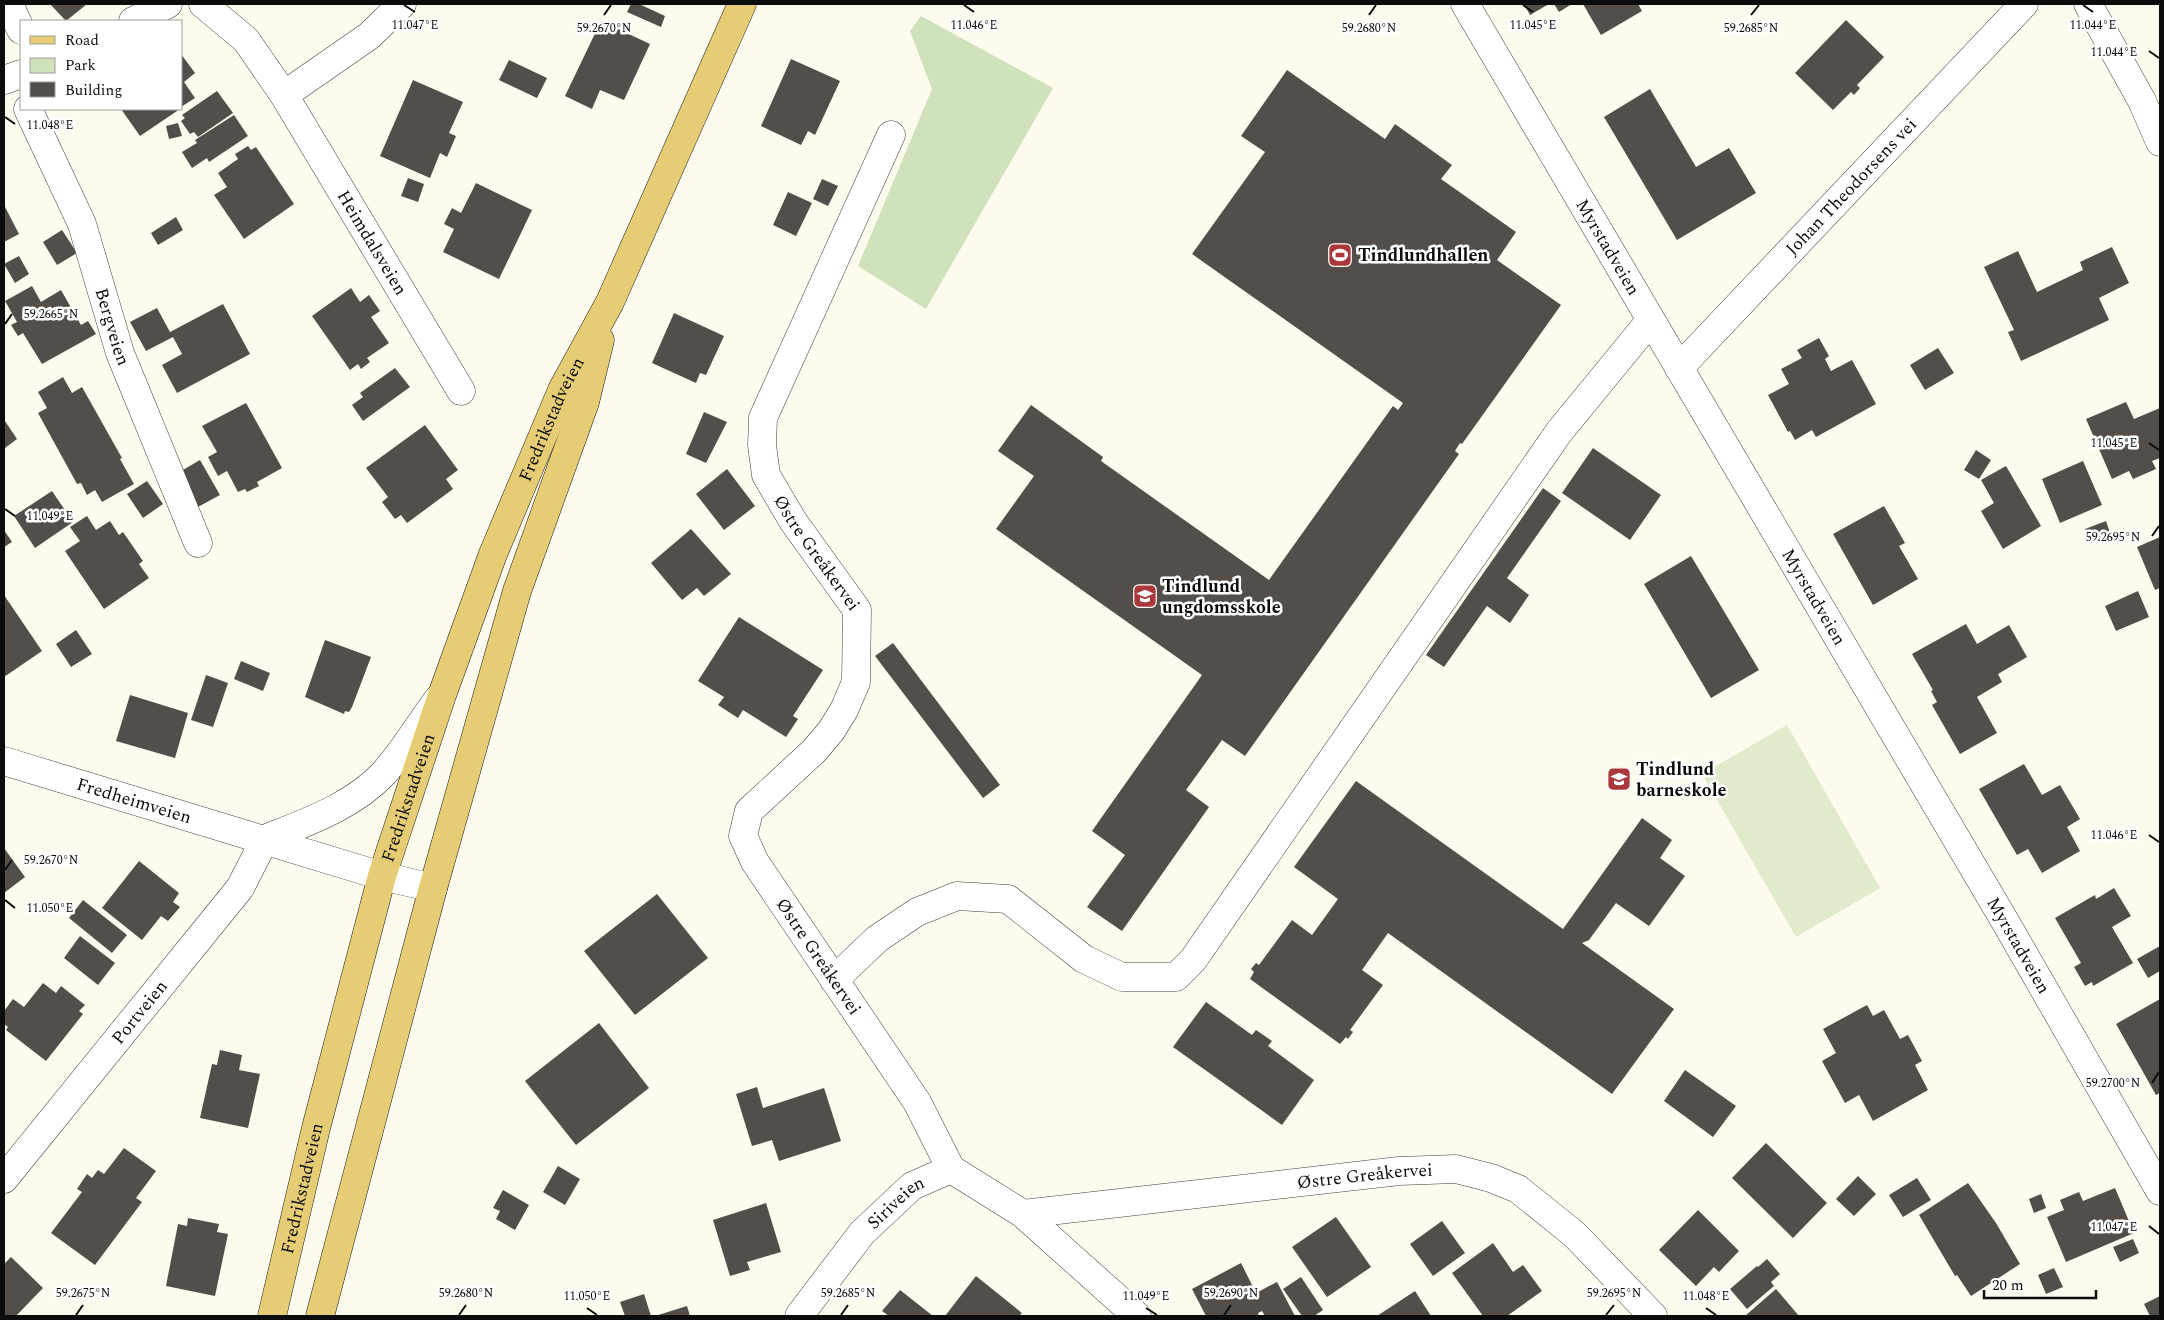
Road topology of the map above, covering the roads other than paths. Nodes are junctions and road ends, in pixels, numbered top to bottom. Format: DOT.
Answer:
graph roads {
  1 [pos="9,4"];
  2 [pos="168,4"];
  3 [pos="203,4"];
  4 [pos="402,4"];
  5 [pos="742,4"];
  6 [pos="1465,4"];
  7 [pos="2024,4"];
  8 [pos="2088,4"];
  9 [pos="135,20"];
  10 [pos="20,28"];
  11 [pos="284,95"];
  12 [pos="28,110"];
  13 [pos="891,135"];
  14 [pos="2160,142"];
  15 [pos="610,302"];
  16 [pos="1650,321"];
  17 [pos="1679,368"];
  18 [pos="461,391"];
  19 [pos="198,543"];
  20 [pos="442,695"];
  21 [pos="4,761"];
  22 [pos="265,839"];
  23 [pos="382,876"];
  24 [pos="432,888"];
  25 [pos="834,980"];
  26 [pos="951,1170"];
  27 [pos="4,1179"];
  28 [pos="2160,1191"];
  29 [pos="1023,1214"];
  30 [pos="272,1316"];
  31 [pos="320,1316"];
  32 [pos="799,1316"];
  33 [pos="1137,1316"];
  34 [pos="1653,1316"];
  1 -- 10 [label="street"];
  2 -- 9 [label="street"];
  3 -- 11 [label="street, Heimdalsveien"];
  4 -- 11 [label="street"];
  5 -- 15 [label="main road, Fredrikstadveien"];
  6 -- 16 [label="street, Myrstadveien"];
  7 -- 17 [label="street, Johan Theodorsens vei"];
  8 -- 14 [label="street"];
  11 -- 18 [label="street, Heimdalsveien"];
  12 -- 19 [label="street, Bergveien"];
  13 -- 25 [label="street, Østre Greåkervei"];
  15 -- 20 [label="main road, Fredrikstadveien"];
  15 -- 24 [label="main road, Fredrikstadveien"];
  16 -- 17 [label="street, Myrstadveien"];
  16 -- 25 [label="street"];
  17 -- 28 [label="street, Myrstadveien"];
  20 -- 22 [label="street"];
  20 -- 23 [label="main road, Fredrikstadveien"];
  21 -- 22 [label="street, Fredheimveien"];
  22 -- 23 [label="street, Fredheimveien"];
  22 -- 27 [label="street, Portveien"];
  23 -- 24 [label="street, Fredheimveien"];
  23 -- 30 [label="main road, Fredrikstadveien"];
  24 -- 31 [label="main road, Fredrikstadveien"];
  25 -- 26 [label="street, Østre Greåkervei"];
  26 -- 29 [label="street"];
  26 -- 32 [label="street, Siriveien"];
  29 -- 33 [label="street"];
  29 -- 34 [label="street, Østre Greåkervei"];
}
